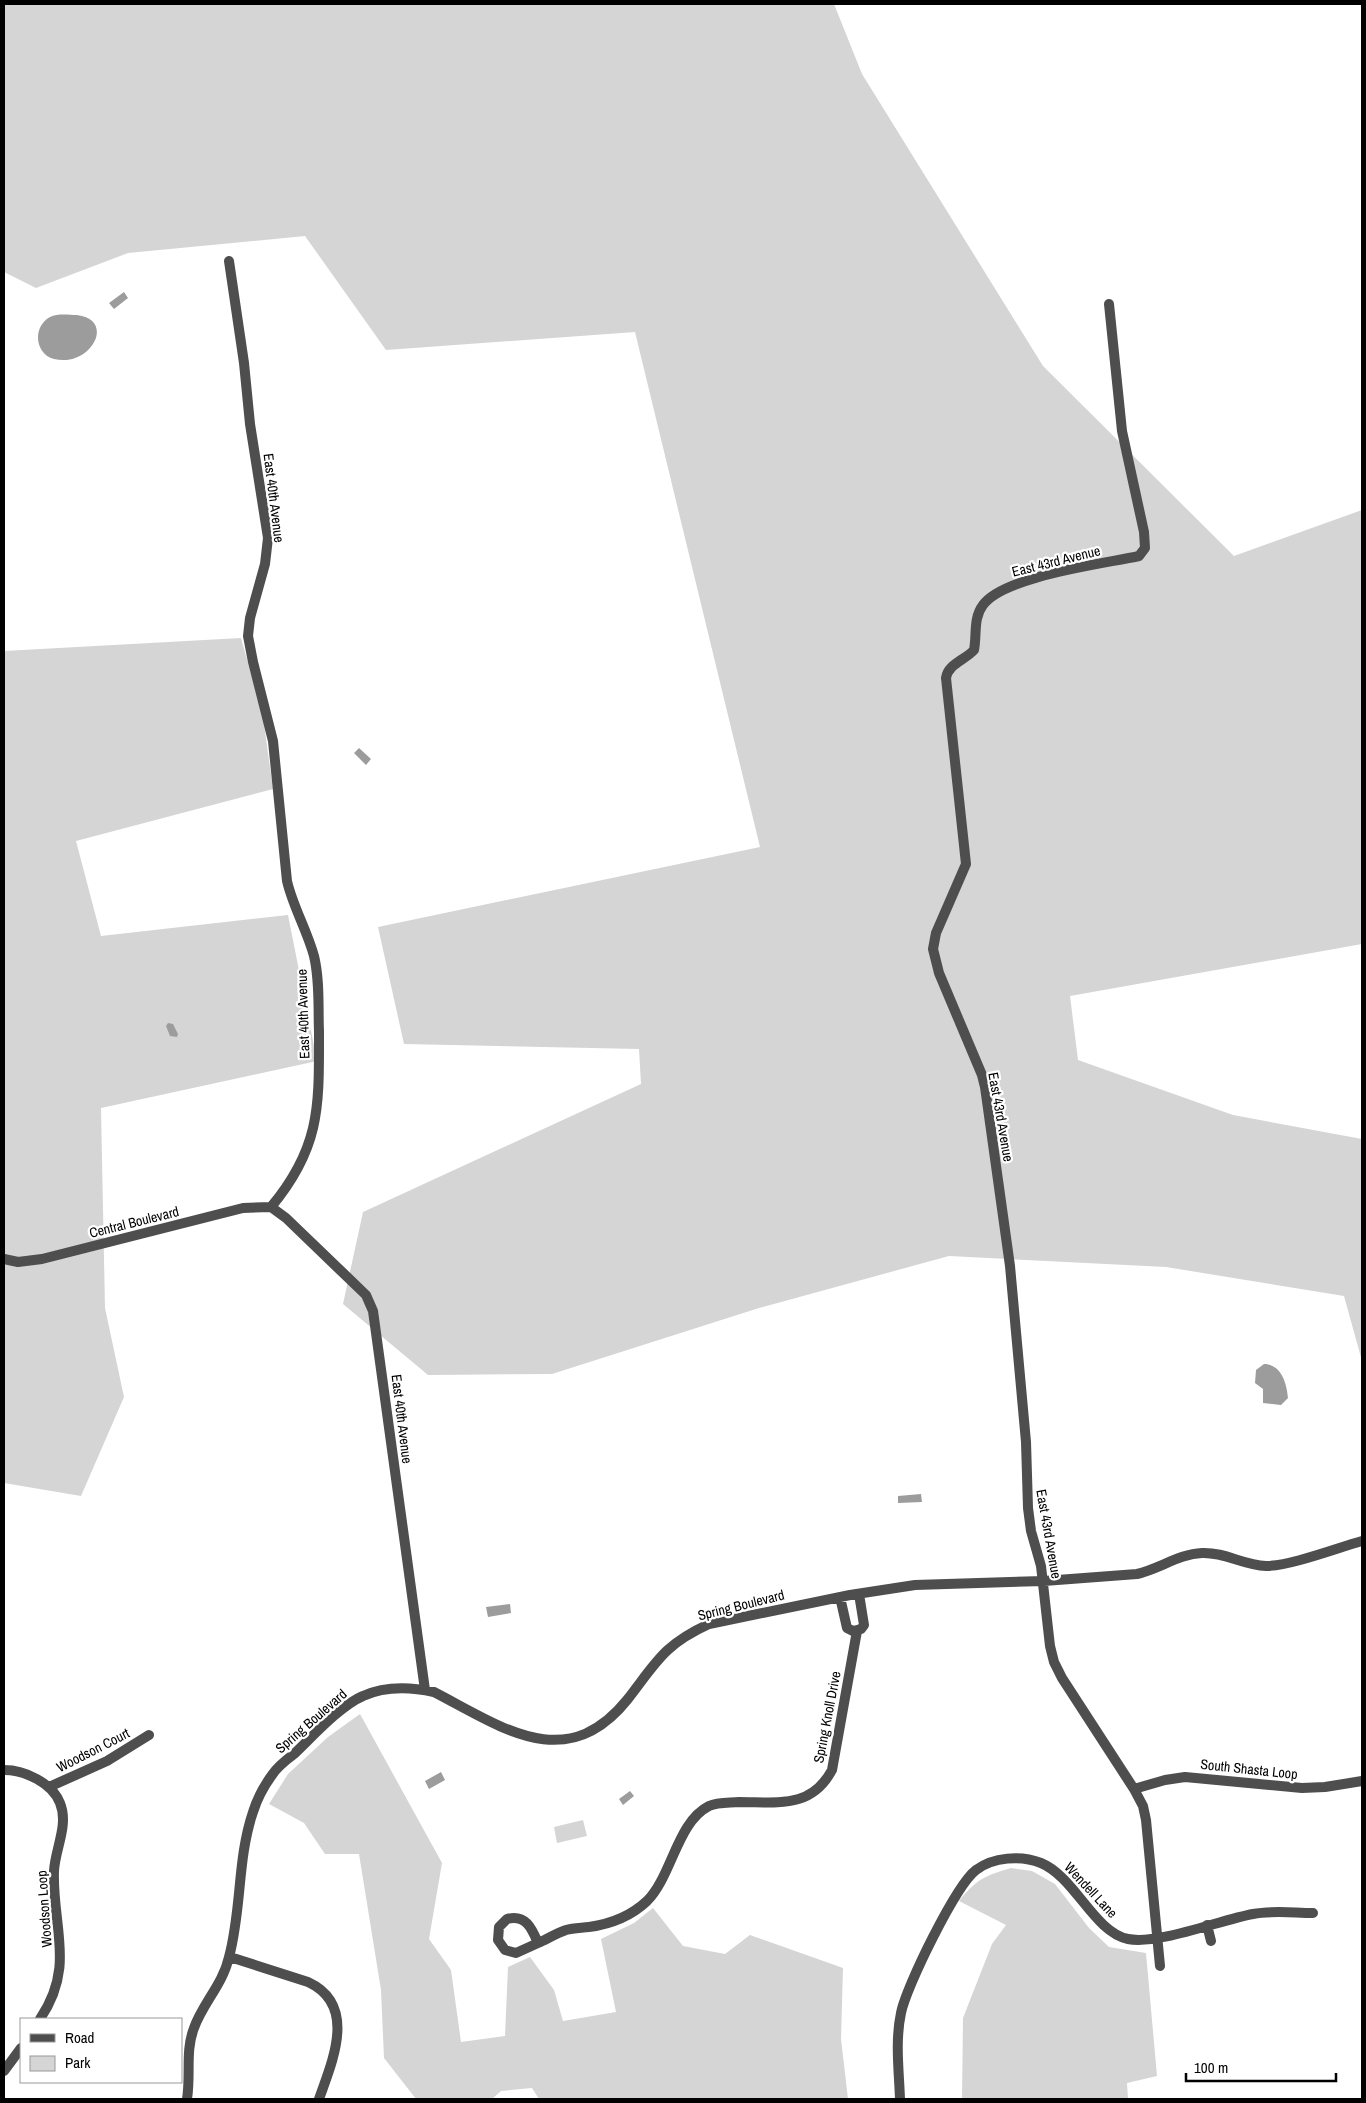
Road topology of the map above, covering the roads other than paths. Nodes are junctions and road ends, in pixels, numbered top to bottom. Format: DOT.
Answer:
graph roads {
  1 [pos="229,261"];
  2 [pos="1109,304"];
  3 [pos="284,1192"];
  4 [pos="271,1207"];
  5 [pos="286,1218"];
  6 [pos="4,1259"];
  7 [pos="1362,1541"];
  8 [pos="1044,1581"];
  9 [pos="859,1594"];
  10 [pos="840,1597"];
  11 [pos="857,1630"];
  12 [pos="425,1690"];
  13 [pos="149,1735"];
  14 [pos="4,1770"];
  15 [pos="1362,1781"];
  16 [pos="49,1787"];
  17 [pos="1134,1789"];
  18 [pos="1313,1913"];
  19 [pos="1207,1925"];
  20 [pos="1157,1938"];
  21 [pos="1211,1940"];
  22 [pos="538,1943"];
  23 [pos="230,1957"];
  24 [pos="1160,1966"];
  25 [pos="41,2018"];
  26 [pos="20,2049"];
  27 [pos="4,2071"];
  28 [pos="186,2099"];
  29 [pos="319,2099"];
  30 [pos="900,2099"];
  1 -- 3 [label="street, East 40th Avenue"];
  2 -- 8 [label="street, East 43rd Avenue"];
  3 -- 4 [label="street, East 40th Avenue"];
  3 -- 5 [label="street"];
  4 -- 5 [label="street, East 40th Avenue"];
  4 -- 6 [label="street, Central Boulevard"];
  5 -- 12 [label="street, East 40th Avenue"];
  7 -- 8 [label="street, Spring Boulevard"];
  8 -- 9 [label="street, Spring Boulevard"];
  8 -- 17 [label="street, East 43rd Avenue"];
  9 -- 10 [label="street, Spring Boulevard"];
  9 -- 11 [label="street, Spring Knoll Drive"];
  10 -- 11 [label="street"];
  10 -- 12 [label="street, Spring Boulevard"];
  11 -- 22 [label="street, Spring Knoll Drive"];
  12 -- 23 [label="street, Spring Boulevard"];
  13 -- 16 [label="street, Woodson Court"];
  14 -- 16 [label="street"];
  15 -- 17 [label="street, South Shasta Loop"];
  16 -- 25 [label="street, Woodson Loop"];
  17 -- 20 [label="street, East 43rd Avenue"];
  18 -- 19 [label="street, Wendell Lane"];
  19 -- 20 [label="street, Wendell Lane"];
  19 -- 21 [label="street"];
  20 -- 24 [label="street, East 43rd Avenue"];
  20 -- 30 [label="street, Wendell Lane"];
  23 -- 28 [label="street, Spring Boulevard"];
  23 -- 29 [label="street"];
  26 -- 27 [label="street"];
}
